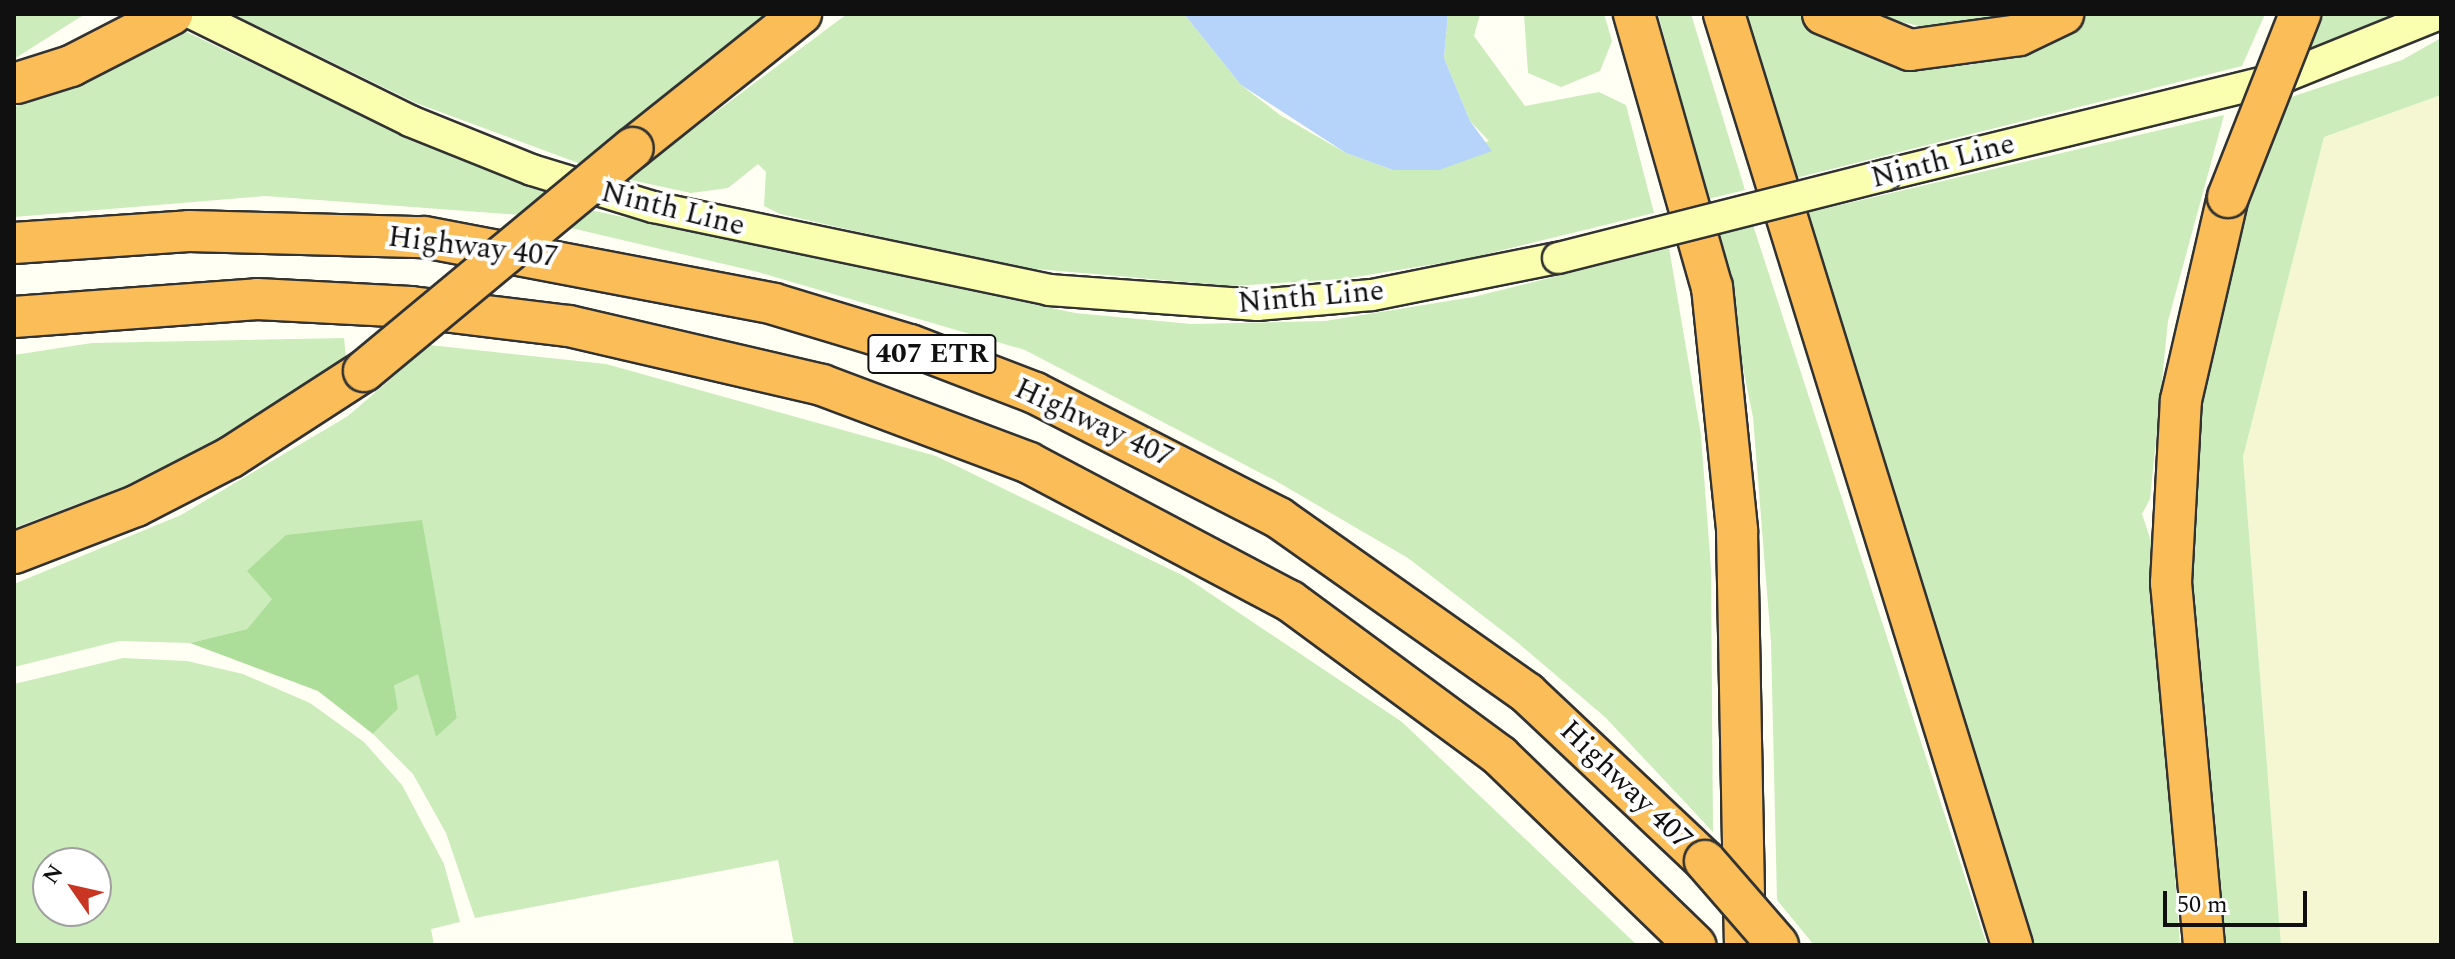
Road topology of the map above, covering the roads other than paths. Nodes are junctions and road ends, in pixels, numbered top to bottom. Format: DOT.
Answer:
graph roads {
  1 [pos="125,14"];
  2 [pos="172,14"];
  3 [pos="193,14"];
  4 [pos="801,14"];
  5 [pos="1634,14"];
  6 [pos="1724,14"];
  7 [pos="1823,14"];
  8 [pos="2063,14"];
  9 [pos="2300,14"];
  10 [pos="2440,14"];
  11 [pos="15,84"];
  12 [pos="14,243"];
  13 [pos="14,317"];
  14 [pos="14,553"];
  15 [pos="1695,945"];
  16 [pos="1745,945"];
  17 [pos="1778,945"];
  18 [pos="2012,945"];
  19 [pos="2204,945"];
  1 -- 11 [label="highway"];
  2 -- 11 [label="highway"];
  3 -- 10 [label="main road, Ninth Line, bridge"];
  4 -- 14 [label="highway, bridge"];
  5 -- 16 [label="highway"];
  6 -- 18 [label="highway"];
  7 -- 8 [label="highway"];
  9 -- 19 [label="highway, bridge"];
  12 -- 17 [label="highway, Highway 407 / 407 ETR, bridge"];
  13 -- 15 [label="highway, Highway 407 / 407 ETR"];
}
